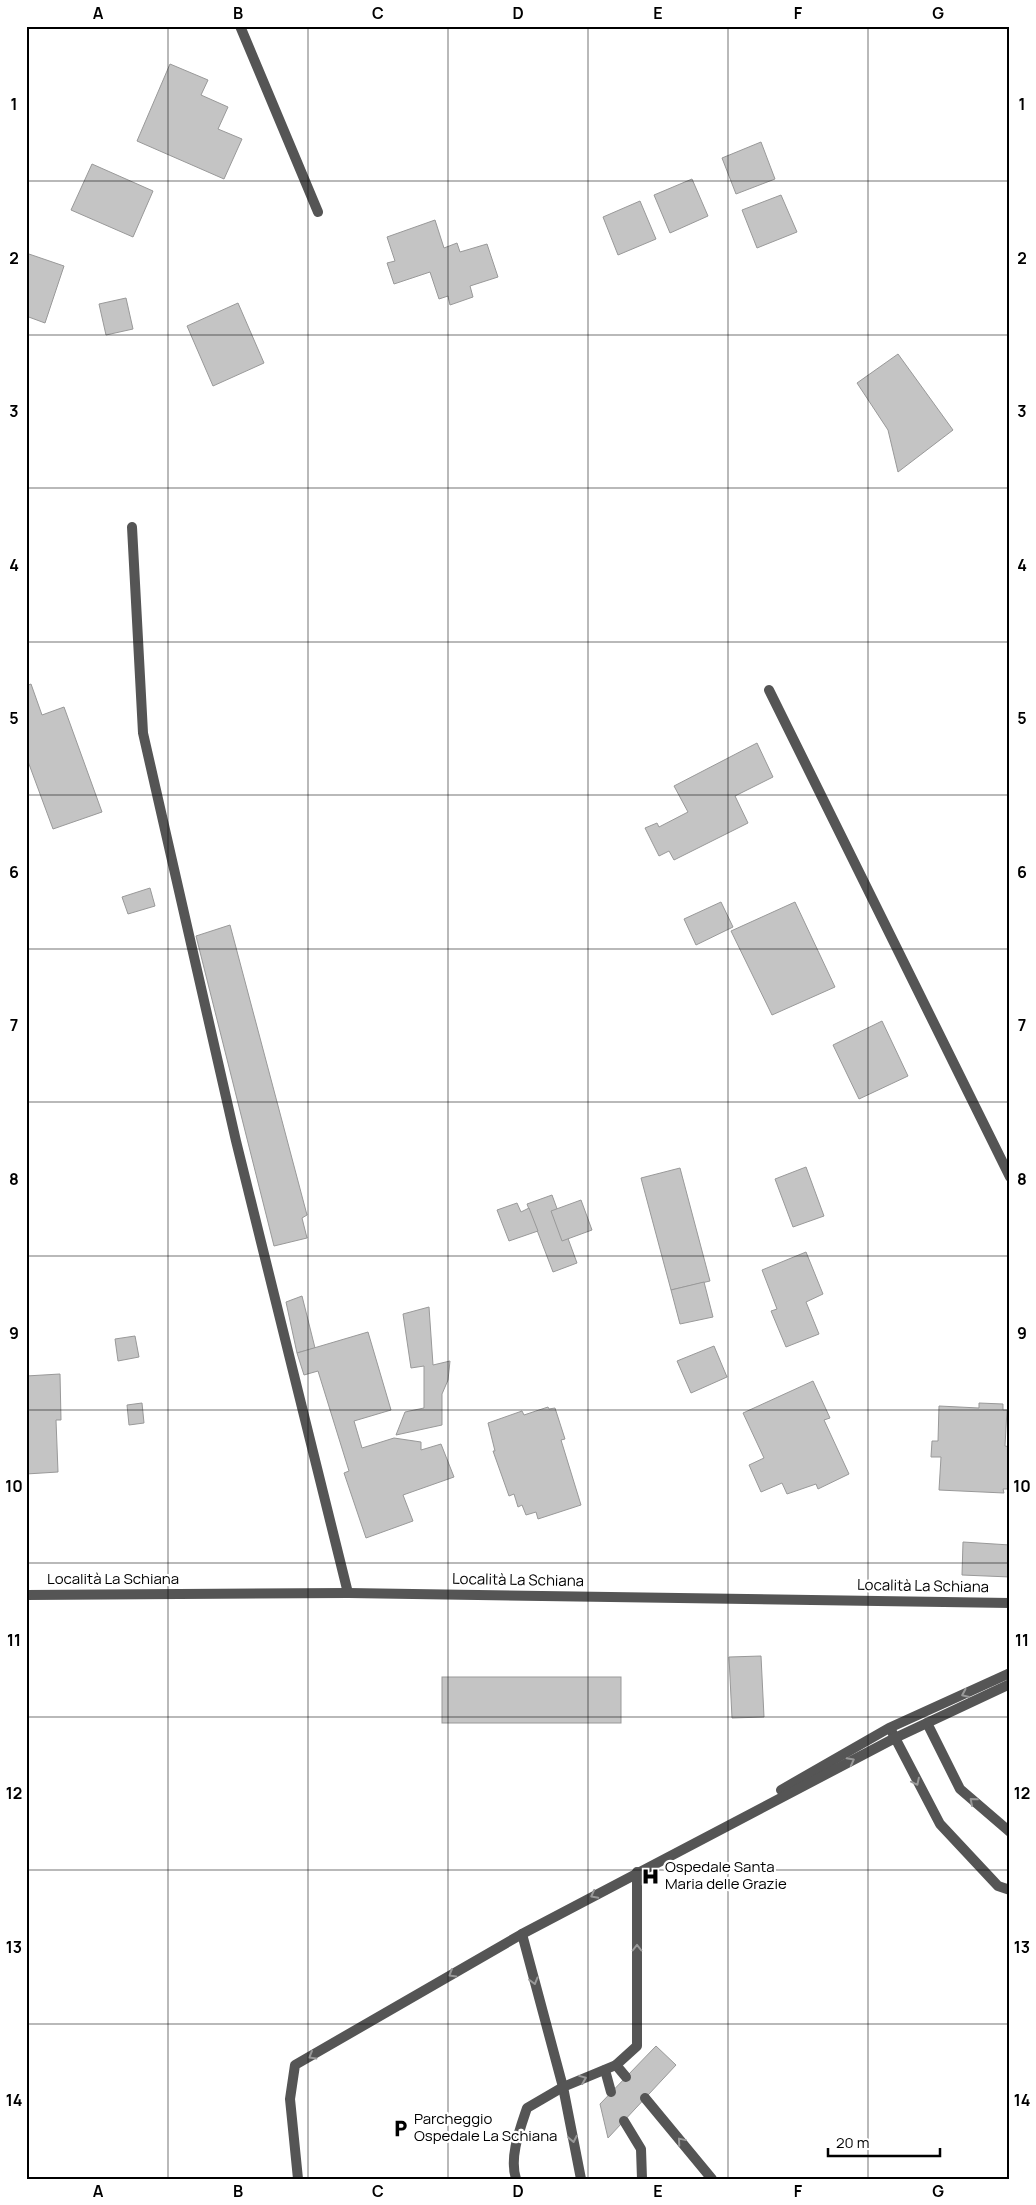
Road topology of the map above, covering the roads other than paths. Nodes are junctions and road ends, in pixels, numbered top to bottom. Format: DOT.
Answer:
graph roads {
  1 [pos="240,26"];
  2 [pos="318,212"];
  3 [pos="132,527"];
  4 [pos="769,690"];
  5 [pos="1010,1177"];
  6 [pos="348,1592"];
  7 [pos="26,1595"];
  8 [pos="1010,1603"];
  9 [pos="1010,1674"];
  10 [pos="1010,1684"];
  11 [pos="927,1723"];
  12 [pos="889,1728"];
  13 [pos="895,1738"];
  14 [pos="1010,1832"];
  15 [pos="637,1872"];
  16 [pos="1010,1890"];
  17 [pos="522,1934"];
  18 [pos="616,2065"];
  19 [pos="605,2070"];
  20 [pos="626,2077"];
  21 [pos="563,2087"];
  22 [pos="611,2092"];
  23 [pos="645,2098"];
  24 [pos="624,2121"];
  25 [pos="298,2179"];
  26 [pos="516,2179"];
  27 [pos="582,2179"];
  28 [pos="642,2179"];
  29 [pos="712,2179"];
  1 -- 2 [label="street"];
  3 -- 6 [label="street"];
  4 -- 5 [label="street"];
  6 -- 7 [label="street, Località La Schiana"];
  6 -- 8 [label="street, Località La Schiana"];
  9 -- 12 [label="street, one-way"];
  10 -- 11 [label="street"];
  11 -- 13 [label="street"];
  14 -- 11 [label="street, one-way"];
  12 -- 13 [label="street"];
  12 -- 15 [label="street"];
  15 -- 13 [label="street, one-way"];
  13 -- 16 [label="street, one-way"];
  15 -- 17 [label="street, one-way"];
  18 -- 15 [label="street, one-way"];
  17 -- 21 [label="street, one-way"];
  17 -- 25 [label="street, one-way"];
  18 -- 19 [label="street"];
  18 -- 20 [label="street"];
  21 -- 19 [label="street, one-way"];
  19 -- 22 [label="street"];
  21 -- 26 [label="street"];
  21 -- 27 [label="street, one-way"];
  29 -- 23 [label="street, one-way"];
  24 -- 28 [label="street"];
}
